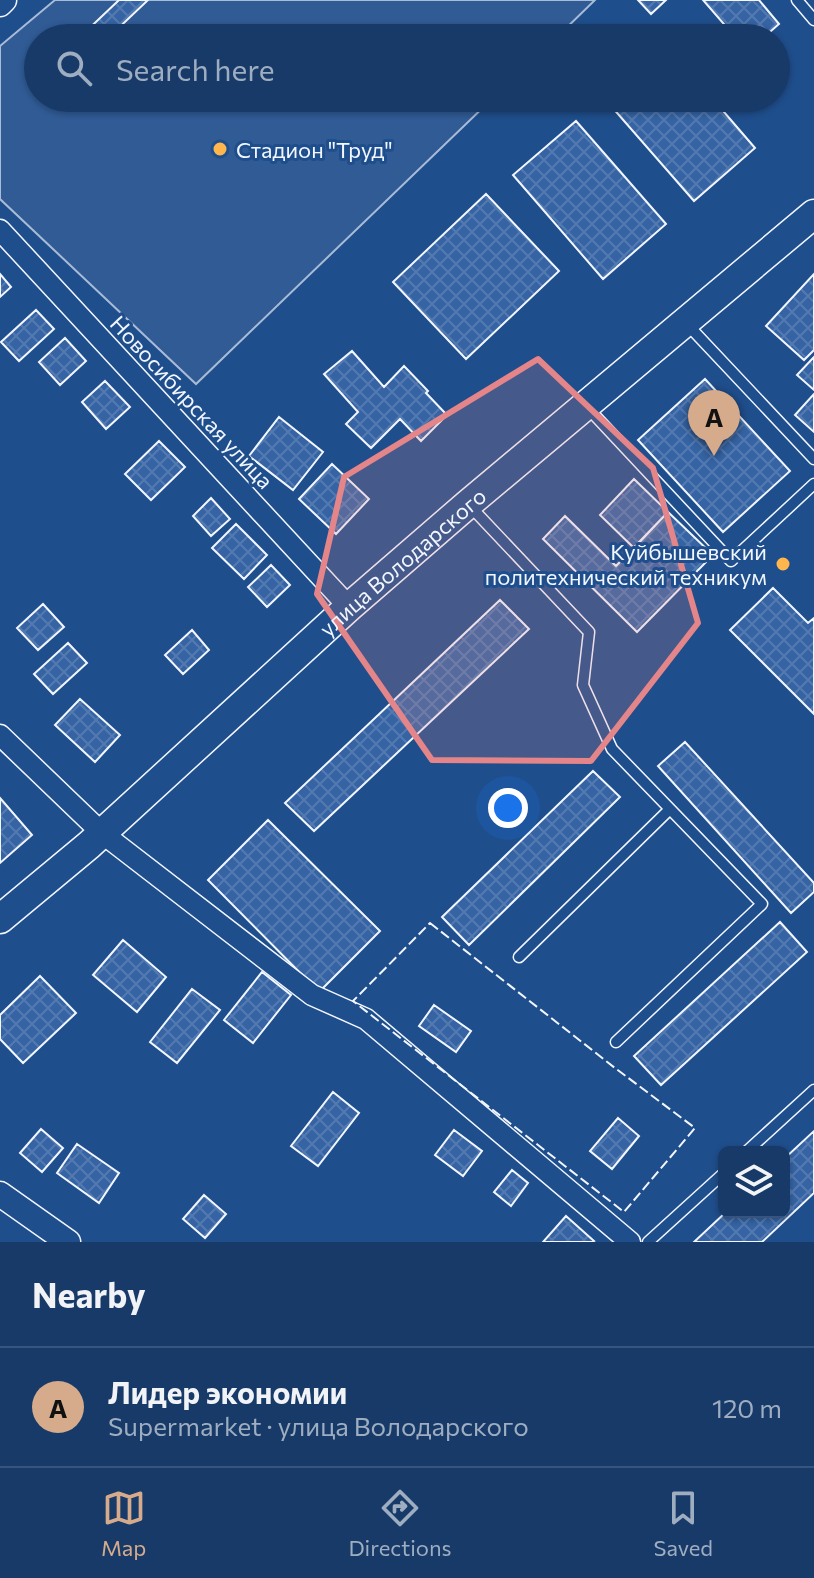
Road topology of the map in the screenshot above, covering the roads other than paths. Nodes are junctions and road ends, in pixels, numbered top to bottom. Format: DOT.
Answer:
graph roads {
  1 [pos="797,0"];
  2 [pos="814,20"];
  3 [pos="814,214"];
  4 [pos="0,230"];
  5 [pos="685,321"];
  6 [pos="586,406"];
  7 [pos="814,459"];
  8 [pos="814,484"];
  9 [pos="468,504"];
  10 [pos="349,607"];
  11 [pos="0,735"];
  12 [pos="670,809"];
  13 [pos="102,833"];
  14 [pos="0,919"];
  15 [pos="519,957"];
  16 [pos="616,1042"];
  17 [pos="814,1090"];
  18 [pos="753,1146"];
  19 [pos="718,1178"];
  20 [pos="0,1194"];
  21 [pos="68,1242"];
  22 [pos="630,1242"];
  23 [pos="648,1242"];
  1 -- 2 [label="lane"];
  3 -- 5 [label="main road, улица Володарского"];
  4 -- 10 [label="street, Новосибирская улица"];
  5 -- 6 [label="main road, улица Володарского"];
  5 -- 7 [label="lane"];
  6 -- 8 [label="lane"];
  6 -- 9 [label="main road, улица Володарского"];
  9 -- 10 [label="main road, улица Володарского"];
  9 -- 12 [label="lane"];
  10 -- 13 [label="main road, улица Володарского"];
  11 -- 13 [label="street"];
  12 -- 15 [label="lane"];
  12 -- 16 [label="lane"];
  13 -- 14 [label="main road, улица Володарского"];
  13 -- 22 [label="street"];
  17 -- 18 [label="lane"];
  19 -- 23 [label="lane"];
  20 -- 21 [label="street"];
}
